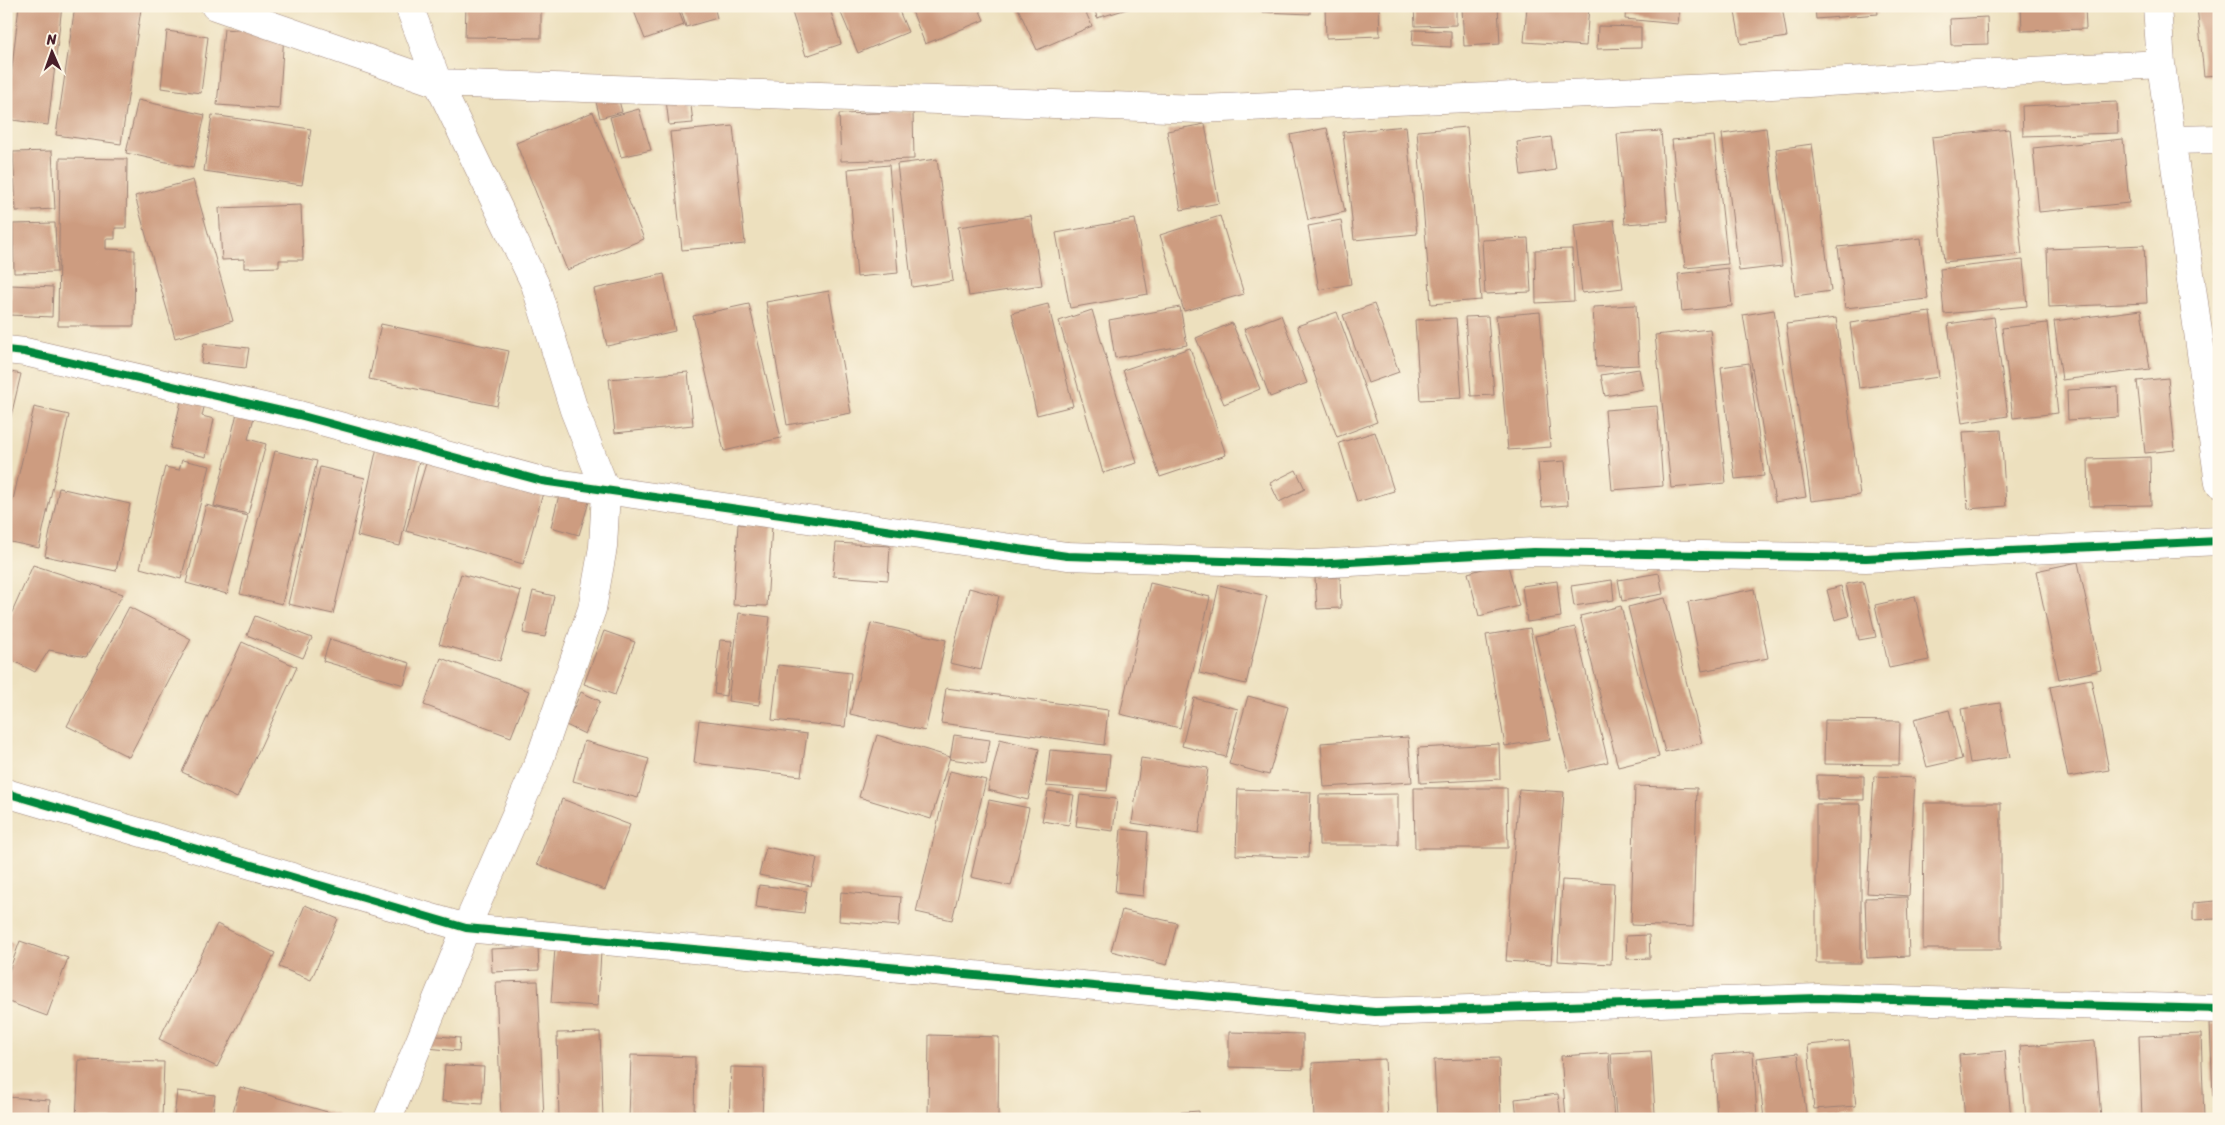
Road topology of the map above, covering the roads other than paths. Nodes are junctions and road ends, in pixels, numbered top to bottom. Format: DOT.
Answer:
graph roads {
  1 [pos="215,6"];
  2 [pos="409,6"];
  3 [pos="2157,6"];
  4 [pos="2161,64"];
  5 [pos="438,83"];
  6 [pos="2219,139"];
  7 [pos="2172,140"];
  8 [pos="6,350"];
  9 [pos="2219,483"];
  10 [pos="606,491"];
  11 [pos="2219,541"];
  12 [pos="6,793"];
  13 [pos="466,928"];
  14 [pos="2219,1009"];
  15 [pos="388,1119"];
  1 -- 5 [label="street"];
  2 -- 5 [label="street"];
  3 -- 4 [label="street"];
  4 -- 5 [label="street"];
  4 -- 7 [label="street"];
  5 -- 10 [label="street"];
  6 -- 7 [label="street"];
  7 -- 9 [label="street"];
  8 -- 10 [label="street"];
  10 -- 11 [label="street"];
  10 -- 13 [label="street"];
  12 -- 13 [label="street"];
  13 -- 14 [label="street"];
  13 -- 15 [label="street"];
}
